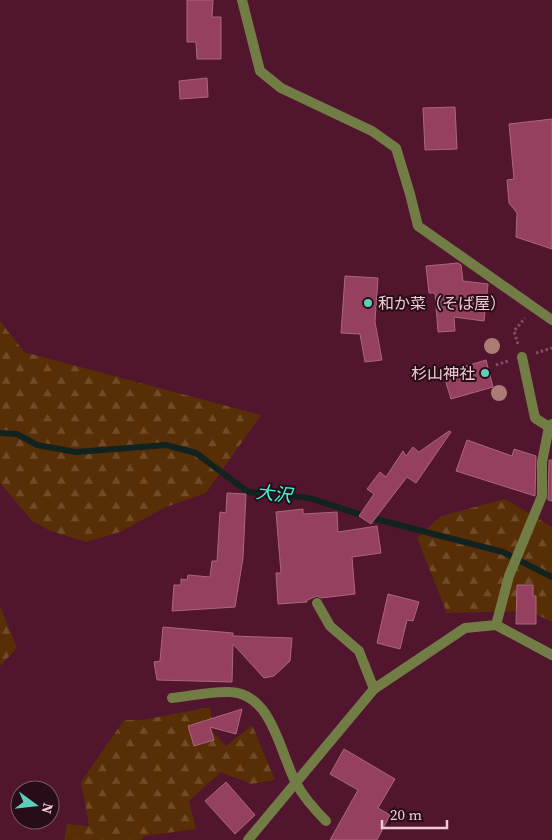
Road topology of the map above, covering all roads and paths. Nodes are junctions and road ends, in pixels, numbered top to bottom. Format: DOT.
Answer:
graph roads {
  1 [pos="242,0"];
  2 [pos="534,309"];
  3 [pos="552,320"];
  4 [pos="522,357"];
  5 [pos="551,425"];
  6 [pos="317,604"];
  7 [pos="496,625"];
  8 [pos="552,655"];
  9 [pos="374,689"];
  10 [pos="172,698"];
  11 [pos="295,782"];
  12 [pos="326,822"];
  13 [pos="248,840"];
  1 -- 2 [label="street"];
  2 -- 3 [label="street"];
  2 -- 4 [label="path"];
  4 -- 5 [label="street"];
  5 -- 7 [label="street"];
  6 -- 9 [label="street"];
  7 -- 8 [label="street"];
  7 -- 9 [label="street"];
  9 -- 11 [label="street"];
  10 -- 11 [label="street"];
  11 -- 12 [label="street"];
  11 -- 13 [label="street"];
}
